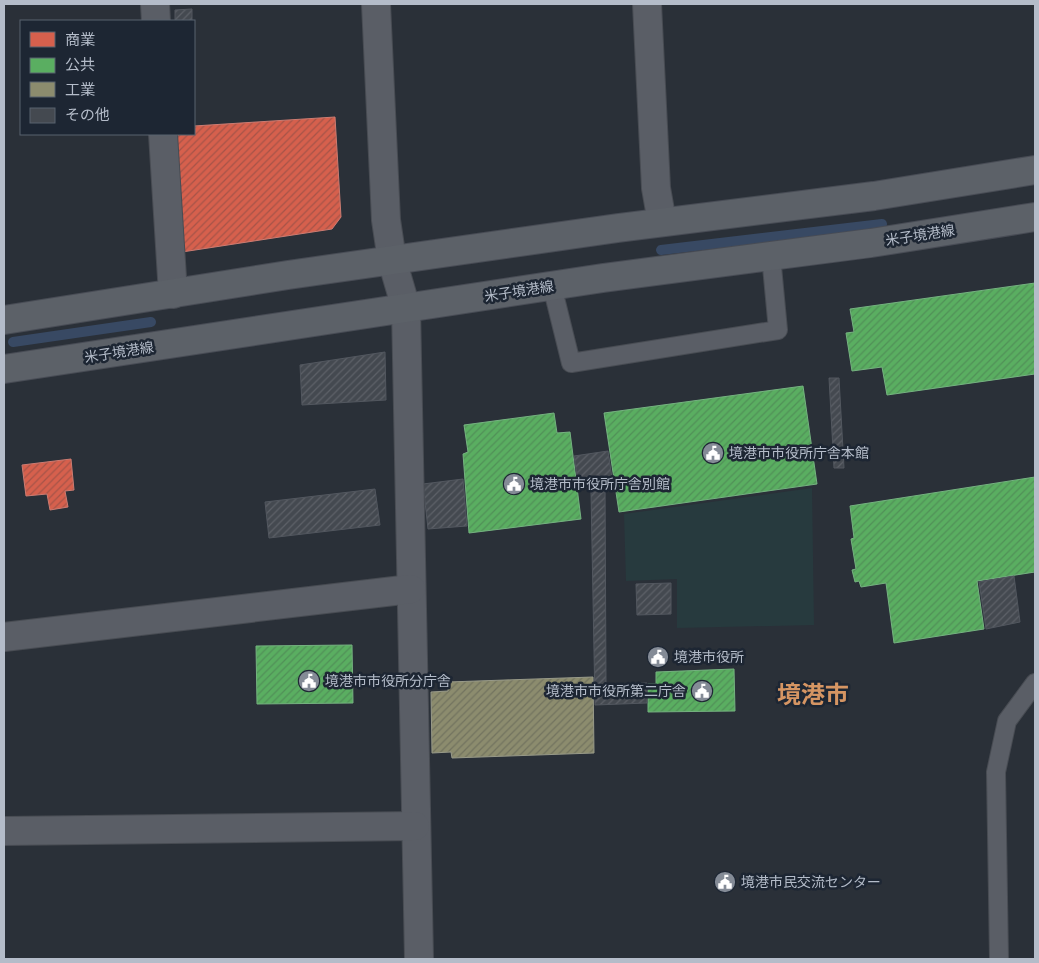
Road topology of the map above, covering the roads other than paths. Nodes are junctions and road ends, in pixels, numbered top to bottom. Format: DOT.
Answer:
graph roads {
  1 [pos="155,4"];
  2 [pos="376,4"];
  3 [pos="647,4"];
  4 [pos="156,20"];
  5 [pos="163,135"];
  6 [pos="1035,170"];
  7 [pos="1035,217"];
  8 [pos="662,222"];
  9 [pos="771,256"];
  10 [pos="392,260"];
  11 [pos="552,286"];
  12 [pos="173,294"];
  13 [pos="406,308"];
  14 [pos="4,320"];
  15 [pos="4,369"];
  16 [pos="411,589"];
  17 [pos="4,637"];
  18 [pos="1035,683"];
  19 [pos="414,826"];
  20 [pos="4,831"];
  21 [pos="419,959"];
  22 [pos="999,959"];
  1 -- 4 [label="street"];
  2 -- 10 [label="street"];
  3 -- 8 [label="street"];
  5 -- 12 [label="street"];
  6 -- 8 [label="main road"];
  7 -- 9 [label="main road, 米子境港線"];
  8 -- 10 [label="main road"];
  9 -- 11 [label="main road, 米子境港線"];
  9 -- 11 [label="lane"];
  10 -- 12 [label="main road"];
  10 -- 13 [label="street"];
  11 -- 13 [label="main road, 米子境港線"];
  12 -- 14 [label="main road"];
  13 -- 15 [label="main road, 米子境港線"];
  13 -- 16 [label="street"];
  16 -- 17 [label="street"];
  16 -- 19 [label="street"];
  18 -- 22 [label="lane"];
  19 -- 20 [label="street"];
  19 -- 21 [label="street"];
}
